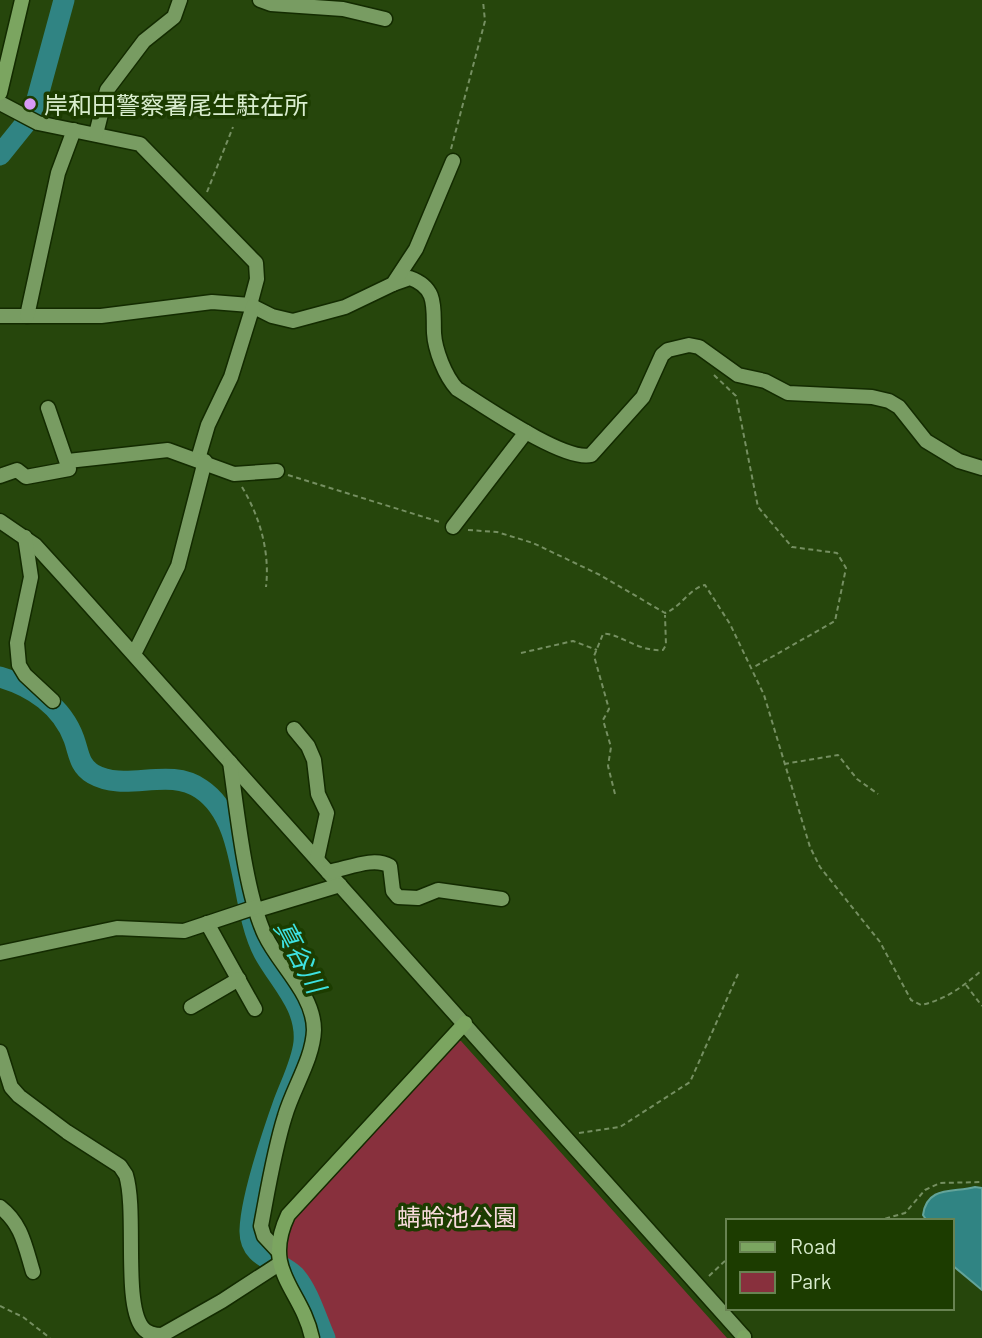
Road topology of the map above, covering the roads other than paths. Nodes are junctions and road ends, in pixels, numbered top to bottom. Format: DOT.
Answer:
graph roads {
  1 [pos="22,0"];
  2 [pos="180,0"];
  3 [pos="260,0"];
  4 [pos="384,19"];
  5 [pos="0,93"];
  6 [pos="0,103"];
  7 [pos="74,130"];
  8 [pos="96,134"];
  9 [pos="453,161"];
  10 [pos="393,284"];
  11 [pos="252,305"];
  12 [pos="0,316"];
  13 [pos="27,316"];
  14 [pos="48,408"];
  15 [pos="526,432"];
  16 [pos="202,460"];
  17 [pos="68,461"];
  18 [pos="982,468"];
  19 [pos="277,471"];
  20 [pos="0,476"];
  21 [pos="0,521"];
  22 [pos="453,527"];
  23 [pos="25,537"];
  24 [pos="134,654"];
  25 [pos="53,701"];
  26 [pos="294,729"];
  27 [pos="230,762"];
  28 [pos="317,859"];
  29 [pos="328,872"];
  30 [pos="340,885"];
  31 [pos="502,898"];
  32 [pos="256,909"];
  33 [pos="207,923"];
  34 [pos="0,953"];
  35 [pos="239,979"];
  36 [pos="191,1007"];
  37 [pos="256,1009"];
  38 [pos="465,1023"];
  39 [pos="0,1052"];
  40 [pos="0,1207"];
  41 [pos="278,1258"];
  42 [pos="33,1272"];
  43 [pos="312,1338"];
  44 [pos="744,1338"];
  1 -- 5 [label="street"];
  2 -- 8 [label="street"];
  3 -- 4 [label="street"];
  6 -- 7 [label="street"];
  7 -- 8 [label="street"];
  7 -- 13 [label="street"];
  8 -- 11 [label="street"];
  9 -- 10 [label="street"];
  10 -- 11 [label="street"];
  10 -- 15 [label="street"];
  11 -- 13 [label="street"];
  11 -- 16 [label="street"];
  12 -- 13 [label="street"];
  14 -- 17 [label="street"];
  15 -- 18 [label="street"];
  15 -- 22 [label="street"];
  16 -- 17 [label="street"];
  16 -- 19 [label="street"];
  16 -- 24 [label="street"];
  17 -- 20 [label="street"];
  21 -- 23 [label="street"];
  23 -- 24 [label="street"];
  23 -- 25 [label="street"];
  24 -- 27 [label="street"];
  26 -- 28 [label="street"];
  27 -- 28 [label="street"];
  27 -- 32 [label="street"];
  28 -- 29 [label="street"];
  29 -- 30 [label="street"];
  29 -- 31 [label="street"];
  30 -- 32 [label="street"];
  30 -- 38 [label="street"];
  32 -- 33 [label="street"];
  32 -- 41 [label="street"];
  33 -- 34 [label="street"];
  33 -- 35 [label="street"];
  35 -- 36 [label="street"];
  35 -- 37 [label="street"];
  38 -- 41 [label="street"];
  38 -- 44 [label="street"];
  39 -- 41 [label="street"];
  40 -- 42 [label="street"];
  41 -- 43 [label="street"];
}
